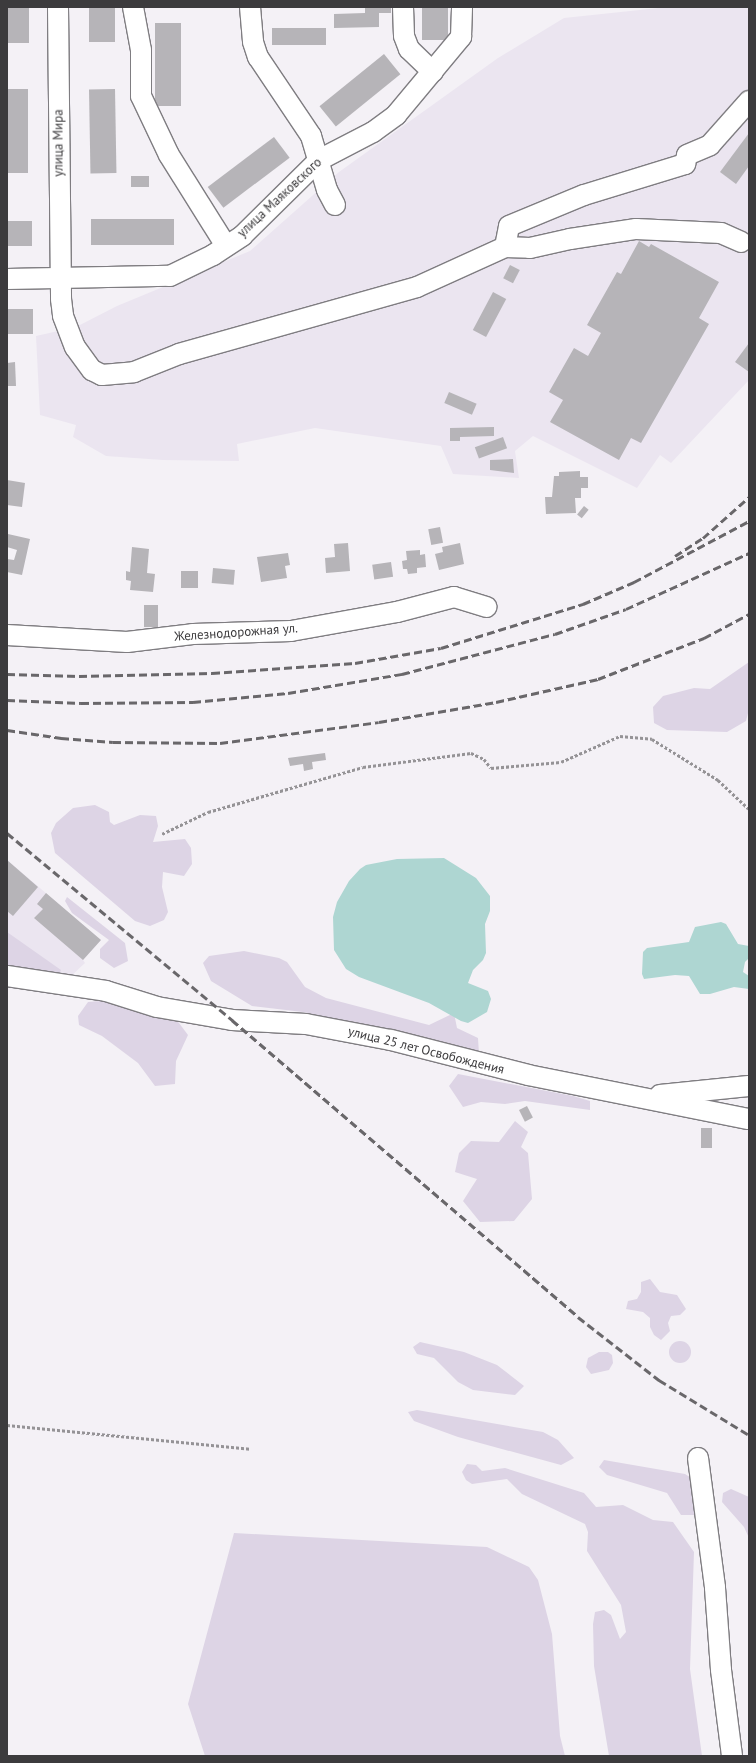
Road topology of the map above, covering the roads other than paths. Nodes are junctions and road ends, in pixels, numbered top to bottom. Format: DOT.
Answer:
graph roads {
  1 [pos="58,7"];
  2 [pos="133,7"];
  3 [pos="250,7"];
  4 [pos="403,7"];
  5 [pos="462,7"];
  6 [pos="433,72"];
  7 [pos="749,101"];
  8 [pos="319,160"];
  9 [pos="335,205"];
  10 [pos="741,242"];
  11 [pos="226,246"];
  12 [pos="505,247"];
  13 [pos="7,279"];
  14 [pos="60,279"];
  15 [pos="486,607"];
  16 [pos="7,635"];
  17 [pos="7,976"];
  18 [pos="749,1086"];
  19 [pos="636,1097"];
  20 [pos="749,1119"];
  21 [pos="698,1458"];
  22 [pos="732,1756"];
  1 -- 14 [label="street, улица Мира"];
  2 -- 11 [label="street"];
  3 -- 8 [label="street"];
  4 -- 6 [label="street"];
  5 -- 6 [label="street, улица Маяковского"];
  6 -- 8 [label="street, улица Маяковского"];
  7 -- 12 [label="street"];
  8 -- 9 [label="street"];
  8 -- 11 [label="street, улица Маяковского"];
  10 -- 12 [label="street"];
  11 -- 14 [label="street, улица Маяковского"];
  12 -- 14 [label="street, улица Мира"];
  13 -- 14 [label="street, улица Маяковского"];
  15 -- 16 [label="street, Железнодорожная ул."];
  17 -- 19 [label="street, улица 25 лет Освобождения"];
  18 -- 19 [label="street"];
  19 -- 20 [label="street, улица 25 лет Освобождения"];
  21 -- 22 [label="street"];
}
